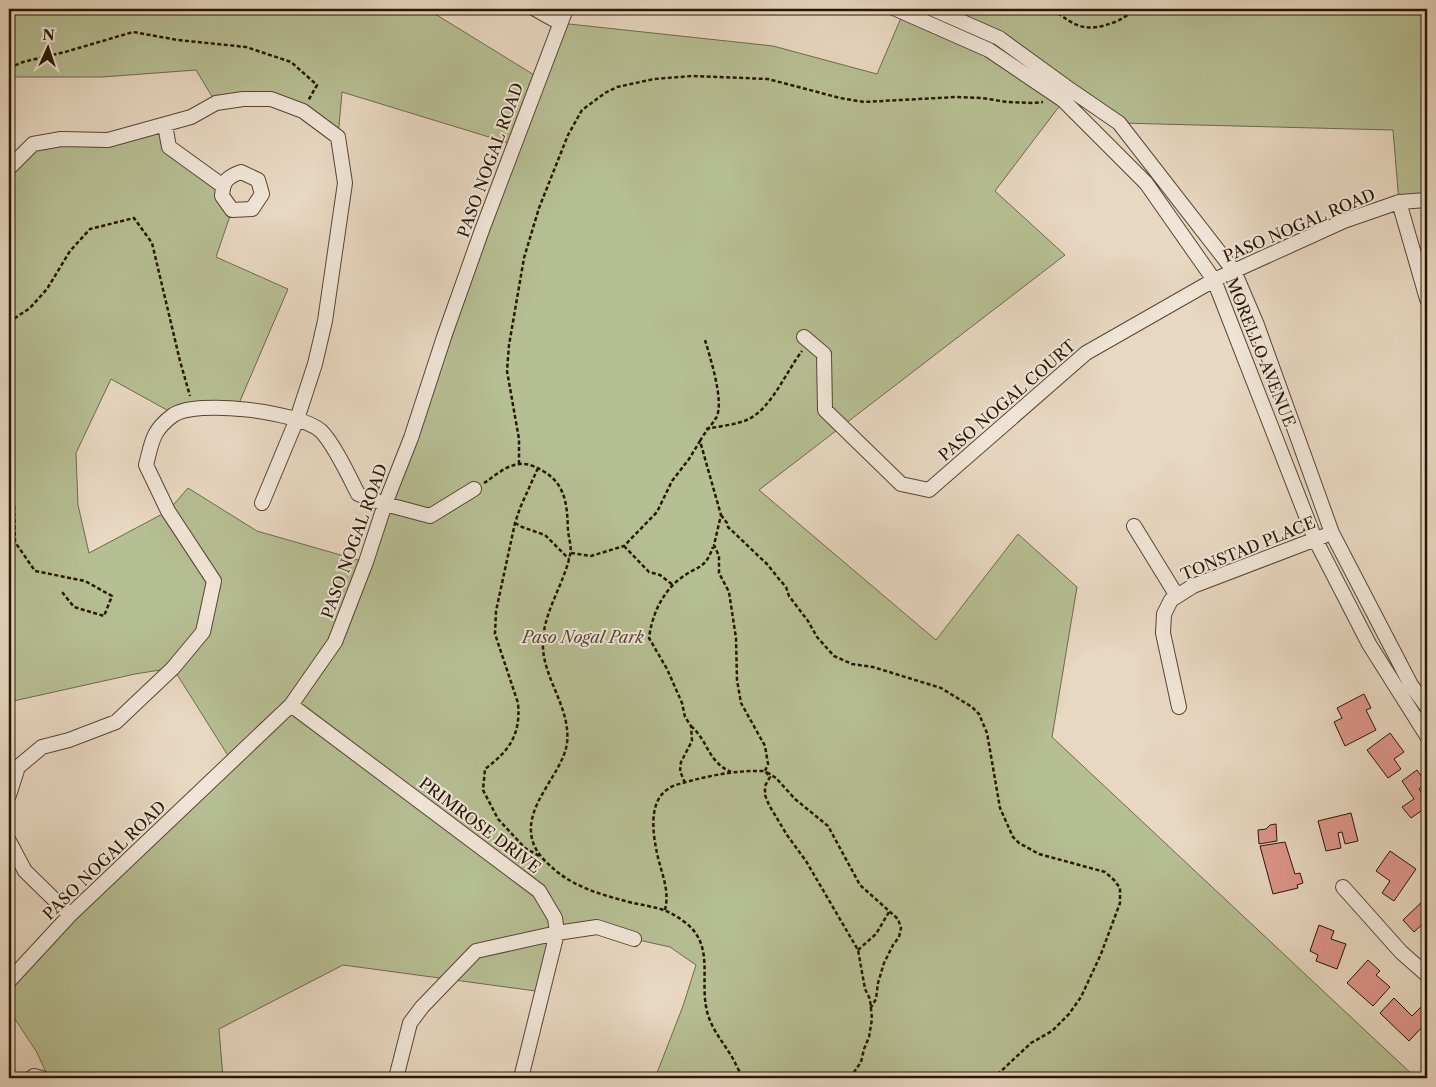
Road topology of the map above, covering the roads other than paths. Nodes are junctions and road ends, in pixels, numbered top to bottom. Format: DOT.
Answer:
graph roads {
  1 [pos="536,9"];
  2 [pos="566,9"];
  3 [pos="896,9"];
  4 [pos="933,9"];
  5 [pos="560,24"];
  6 [pos="165,125"];
  7 [pos="9,168"];
  8 [pos="223,186"];
  9 [pos="1427,200"];
  10 [pos="1399,202"];
  11 [pos="1234,271"];
  12 [pos="1214,280"];
  13 [pos="1427,300"];
  14 [pos="806,339"];
  15 [pos="298,419"];
  16 [pos="474,489"];
  17 [pos="262,503"];
  18 [pos="384,504"];
  19 [pos="1134,526"];
  20 [pos="1332,533"];
  21 [pos="1315,538"];
  22 [pos="1176,596"];
  23 [pos="291,706"];
  24 [pos="1179,707"];
  25 [pos="1427,708"];
  26 [pos="1427,736"];
  27 [pos="9,795"];
  28 [pos="9,841"];
  29 [pos="1343,887"];
  30 [pos="70,915"];
  31 [pos="558,933"];
  32 [pos="634,939"];
  33 [pos="1427,975"];
  34 [pos="9,981"];
  35 [pos="31,1078"];
  36 [pos="42,1078"];
  37 [pos="396,1078"];
  38 [pos="521,1078"];
  1 -- 5 [label="street"];
  2 -- 5 [label="street, PASO NOGAL ROAD"];
  3 -- 12 [label="street, MORELLO AVENUE"];
  4 -- 11 [label="street, MORELLO AVENUE"];
  5 -- 18 [label="street, PASO NOGAL ROAD"];
  6 -- 7 [label="street"];
  6 -- 8 [label="street"];
  6 -- 15 [label="street"];
  9 -- 10 [label="street, PASO NOGAL ROAD"];
  10 -- 11 [label="street, PASO NOGAL ROAD"];
  10 -- 13 [label="street"];
  11 -- 12 [label="street, PASO NOGAL ROAD"];
  11 -- 20 [label="street, MORELLO AVENUE"];
  12 -- 14 [label="street, PASO NOGAL COURT"];
  12 -- 21 [label="street, MORELLO AVENUE"];
  15 -- 17 [label="street"];
  15 -- 18 [label="street"];
  15 -- 27 [label="street"];
  16 -- 18 [label="street"];
  18 -- 23 [label="street, PASO NOGAL ROAD"];
  19 -- 22 [label="street"];
  20 -- 21 [label="street, TONSTAD PLACE"];
  20 -- 25 [label="street, MORELLO AVENUE"];
  21 -- 22 [label="street, TONSTAD PLACE"];
  21 -- 26 [label="street, MORELLO AVENUE"];
  22 -- 24 [label="street, TONSTAD PLACE"];
  23 -- 30 [label="street, PASO NOGAL ROAD"];
  23 -- 31 [label="street, PRIMROSE DRIVE"];
  28 -- 30 [label="street"];
  29 -- 33 [label="street"];
  30 -- 34 [label="street, PASO NOGAL ROAD"];
  31 -- 32 [label="street"];
  31 -- 37 [label="street"];
  31 -- 38 [label="street"];
  35 -- 36 [label="street"];
}
